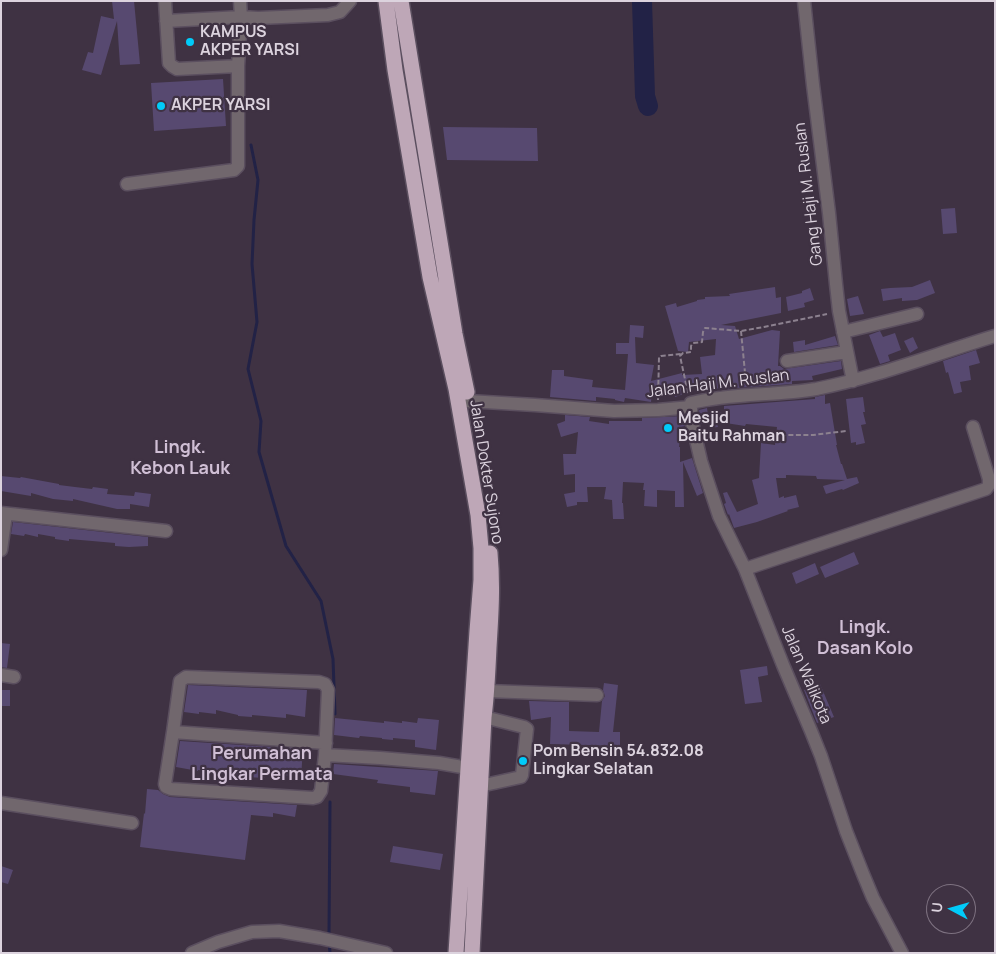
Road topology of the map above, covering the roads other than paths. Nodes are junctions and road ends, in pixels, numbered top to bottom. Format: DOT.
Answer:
graph roads {
  1 [pos="165,1"];
  2 [pos="240,1"];
  3 [pos="350,1"];
  4 [pos="386,1"];
  5 [pos="400,1"];
  6 [pos="804,1"];
  7 [pos="249,17"];
  8 [pos="166,21"];
  9 [pos="238,66"];
  10 [pos="127,184"];
  11 [pos="917,314"];
  12 [pos="843,332"];
  13 [pos="995,336"];
  14 [pos="847,352"];
  15 [pos="787,361"];
  16 [pos="853,381"];
  17 [pos="468,401"];
  18 [pos="691,405"];
  19 [pos="973,427"];
  20 [pos="4,514"];
  21 [pos="166,531"];
  22 [pos="1,550"];
  23 [pos="745,569"];
  24 [pos="487,580"];
  25 [pos="487,691"];
  26 [pos="597,695"];
  27 [pos="484,717"];
  28 [pos="172,732"];
  29 [pos="326,749"];
  30 [pos="468,768"];
  31 [pos="480,786"];
  32 [pos="1,804"];
  33 [pos="132,822"];
  34 [pos="458,923"];
  35 [pos="473,924"];
  36 [pos="192,953"];
  37 [pos="386,953"];
  38 [pos="456,953"];
  39 [pos="472,953"];
  40 [pos="902,953"];
  1 -- 8 [label="street"];
  2 -- 7 [label="street"];
  3 -- 7 [label="street"];
  4 -- 24 [label="highway, Jalan Dokter Sujono"];
  5 -- 17 [label="highway"];
  6 -- 12 [label="street, Gang Haji M. Ruslan"];
  7 -- 8 [label="street"];
  7 -- 9 [label="street"];
  8 -- 9 [label="street"];
  9 -- 10 [label="street"];
  11 -- 12 [label="street"];
  12 -- 14 [label="street, Gang Haji M. Ruslan"];
  13 -- 16 [label="street, Jalan Haji M. Ruslan"];
  14 -- 15 [label="street"];
  14 -- 16 [label="street, Gang Haji M. Ruslan"];
  16 -- 18 [label="street, Jalan Haji M. Ruslan"];
  17 -- 18 [label="street, Jalan Haji M. Ruslan"];
  17 -- 24 [label="highway"];
  18 -- 23 [label="street, Jalan Walikota"];
  19 -- 23 [label="street"];
  20 -- 21 [label="street"];
  20 -- 22 [label="street"];
  23 -- 40 [label="street, Jalan Walikota"];
  24 -- 25 [label="highway"];
  24 -- 30 [label="highway, Jalan Dokter Sujono"];
  25 -- 26 [label="street"];
  25 -- 27 [label="highway"];
  27 -- 31 [label="highway"];
  27 -- 31 [label="street"];
  28 -- 29 [label="street"];
  28 -- 29 [label="street"];
  28 -- 29 [label="street"];
  29 -- 30 [label="street"];
  30 -- 34 [label="highway, Jalan Dokter Sujono"];
  31 -- 35 [label="highway"];
  32 -- 33 [label="street"];
  34 -- 35 [label="highway"];
  34 -- 38 [label="highway, Jalan Dokter Sujono"];
  35 -- 39 [label="highway"];
  36 -- 37 [label="street"];
}
